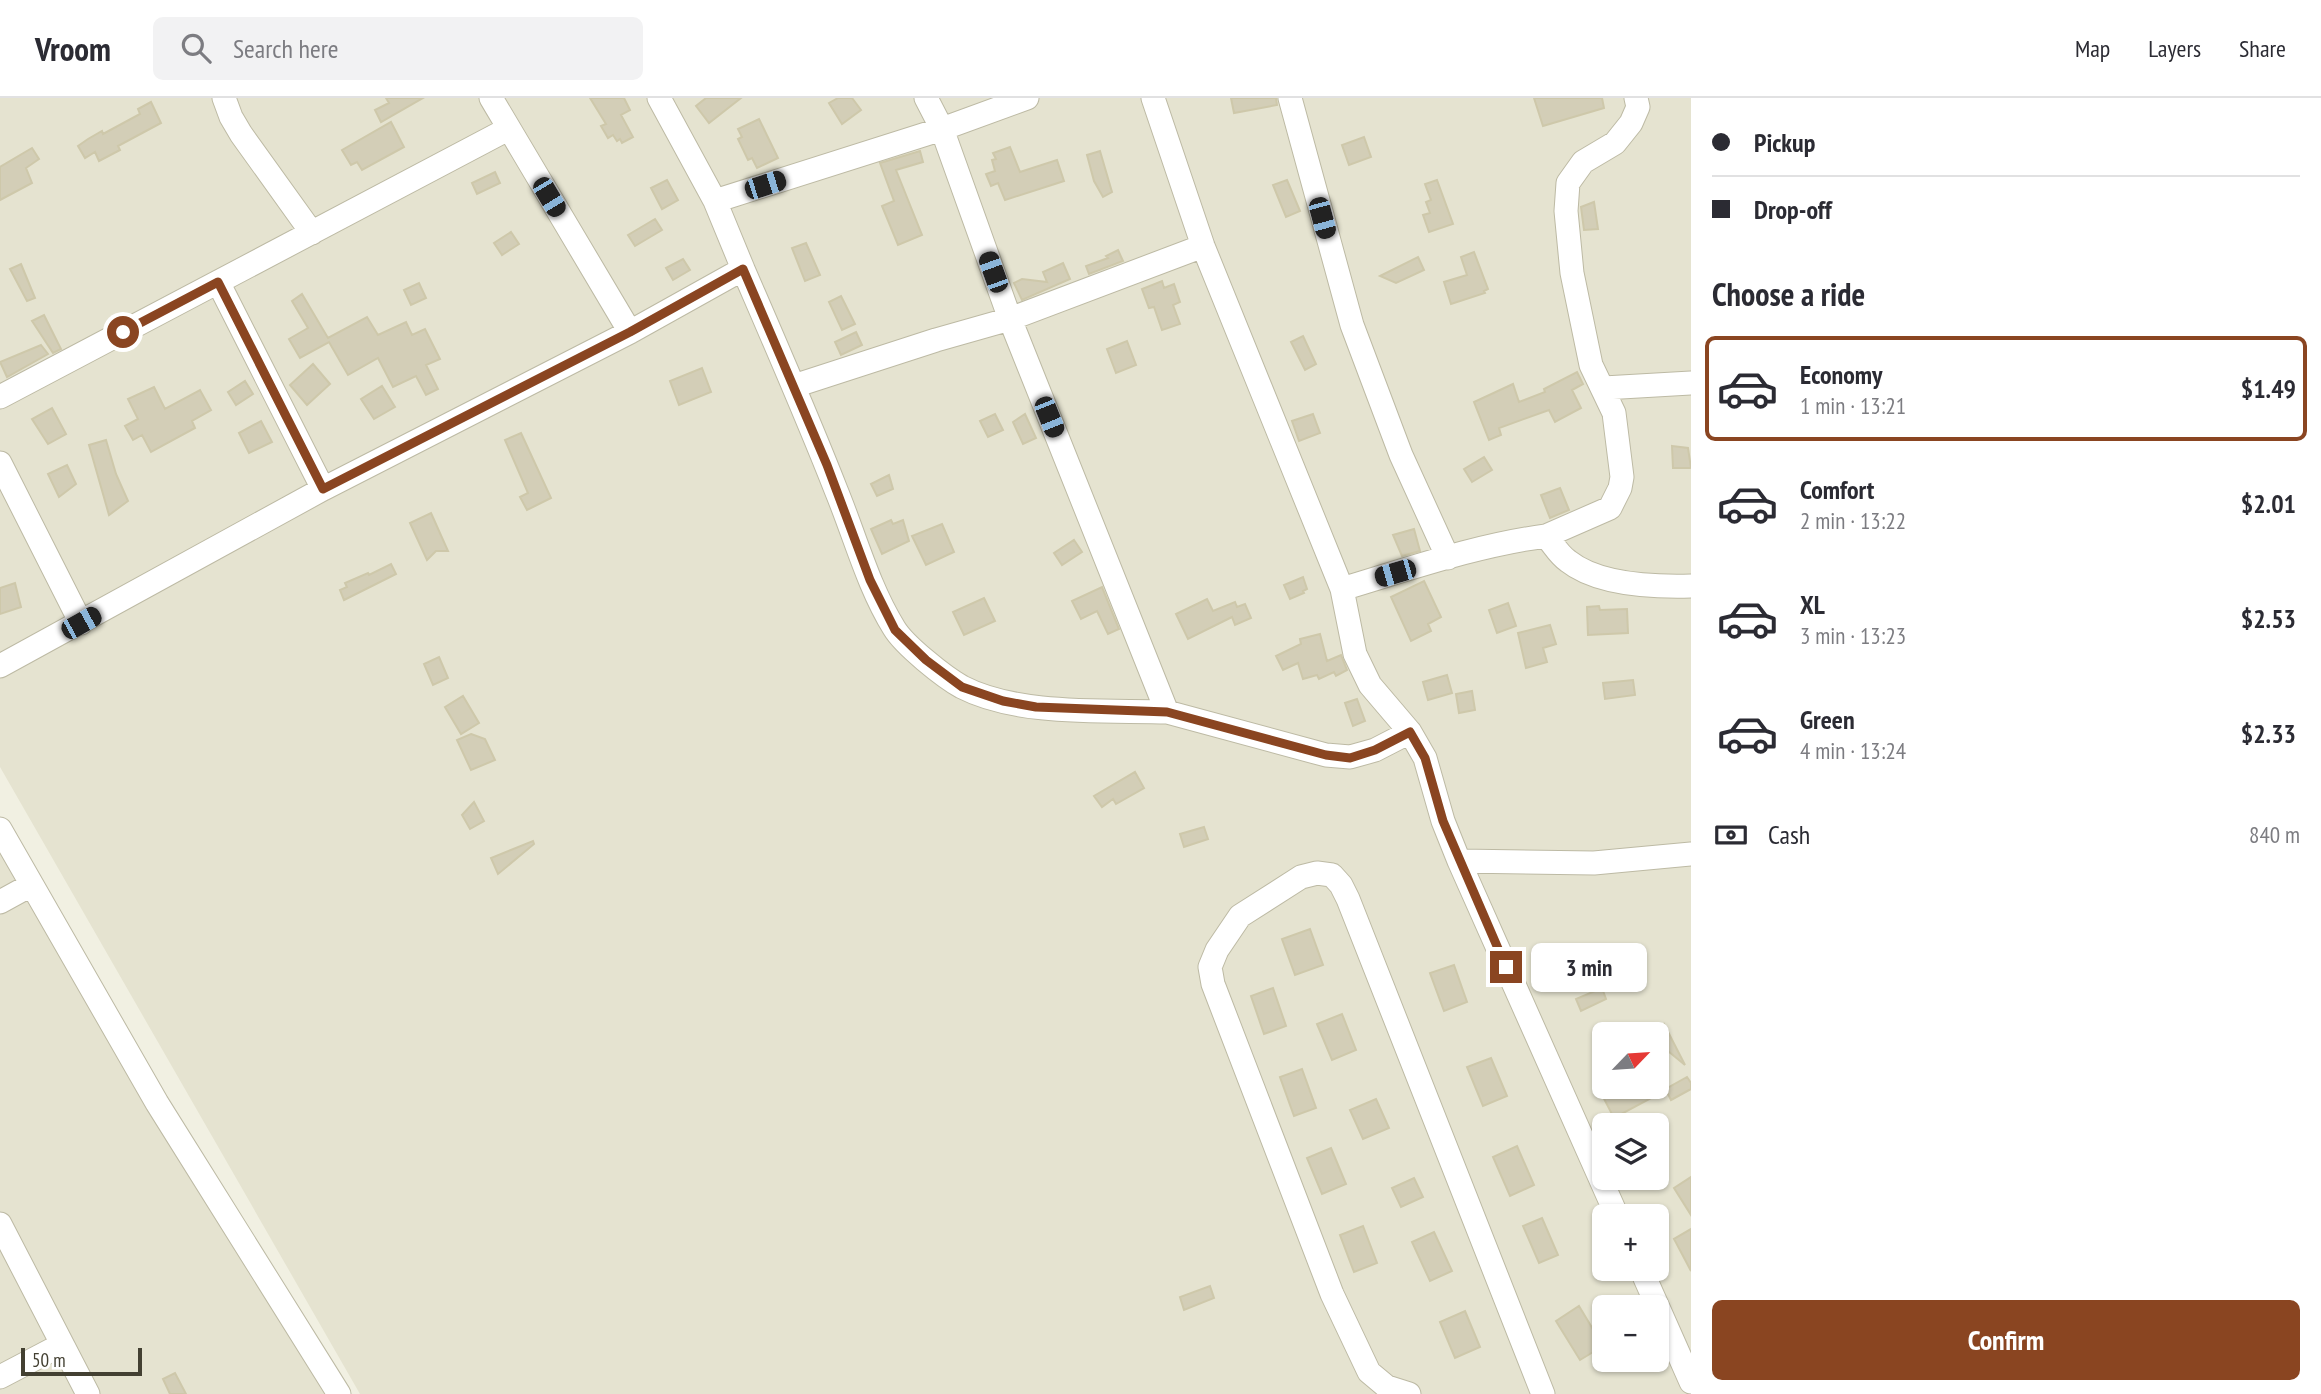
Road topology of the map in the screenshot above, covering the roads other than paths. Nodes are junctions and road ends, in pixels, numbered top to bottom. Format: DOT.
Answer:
graph roads {
  1 [pos="224,98"];
  2 [pos="491,98"];
  3 [pos="659,98"];
  4 [pos="926,98"];
  5 [pos="1027,98"];
  6 [pos="1153,98"];
  7 [pos="1290,98"];
  8 [pos="1636,98"];
  9 [pos="508,129"];
  10 [pos="942,129"];
  11 [pos="715,201"];
  12 [pos="312,233"];
  13 [pos="1203,246"];
  14 [pos="743,269"];
  15 [pos="218,282"];
  16 [pos="1010,319"];
  17 [pos="630,332"];
  18 [pos="1691,383"];
  19 [pos="794,386"];
  20 [pos="1604,388"];
  21 [pos="0,397"];
  22 [pos="0,463"];
  23 [pos="323,489"];
  24 [pos="1546,536"];
  25 [pos="1448,558"];
  26 [pos="1691,586"];
  27 [pos="1342,589"];
  28 [pos="81,623"];
  29 [pos="0,666"];
  30 [pos="1167,712"];
  31 [pos="1410,732"];
  32 [pos="0,829"];
  33 [pos="1691,853"];
  34 [pos="1459,861"];
  35 [pos="31,885"];
  36 [pos="0,902"];
  37 [pos="1612,1204"];
  38 [pos="0,1224"];
  39 [pos="1646,1281"];
  40 [pos="61,1345"];
  41 [pos="0,1377"];
  42 [pos="1691,1382"];
  43 [pos="1388,1392"];
  44 [pos="88,1394"];
  45 [pos="339,1394"];
  46 [pos="1543,1394"];
  1 -- 12 [label="street"];
  2 -- 9 [label="street"];
  3 -- 11 [label="street"];
  4 -- 10 [label="street"];
  5 -- 10 [label="street"];
  6 -- 13 [label="street"];
  7 -- 25 [label="street"];
  8 -- 20 [label="street"];
  9 -- 12 [label="street"];
  9 -- 17 [label="street"];
  10 -- 11 [label="street"];
  10 -- 16 [label="street"];
  11 -- 14 [label="street"];
  12 -- 15 [label="street"];
  13 -- 16 [label="street"];
  13 -- 27 [label="street"];
  14 -- 17 [label="street"];
  14 -- 19 [label="street"];
  15 -- 21 [label="street"];
  15 -- 23 [label="street"];
  16 -- 19 [label="street"];
  16 -- 30 [label="street"];
  17 -- 23 [label="street"];
  18 -- 20 [label="street"];
  19 -- 30 [label="street"];
  20 -- 24 [label="street"];
  22 -- 28 [label="street"];
  23 -- 28 [label="street"];
  24 -- 25 [label="street"];
  24 -- 26 [label="street"];
  25 -- 27 [label="street"];
  27 -- 31 [label="street"];
  28 -- 29 [label="street"];
  30 -- 31 [label="street"];
  31 -- 34 [label="street"];
  32 -- 35 [label="street"];
  33 -- 34 [label="street"];
  34 -- 37 [label="street"];
  35 -- 36 [label="street"];
  35 -- 45 [label="street"];
  38 -- 40 [label="street"];
  39 -- 42 [label="street"];
  40 -- 41 [label="street"];
  40 -- 44 [label="street"];
  43 -- 46 [label="street"];
}
